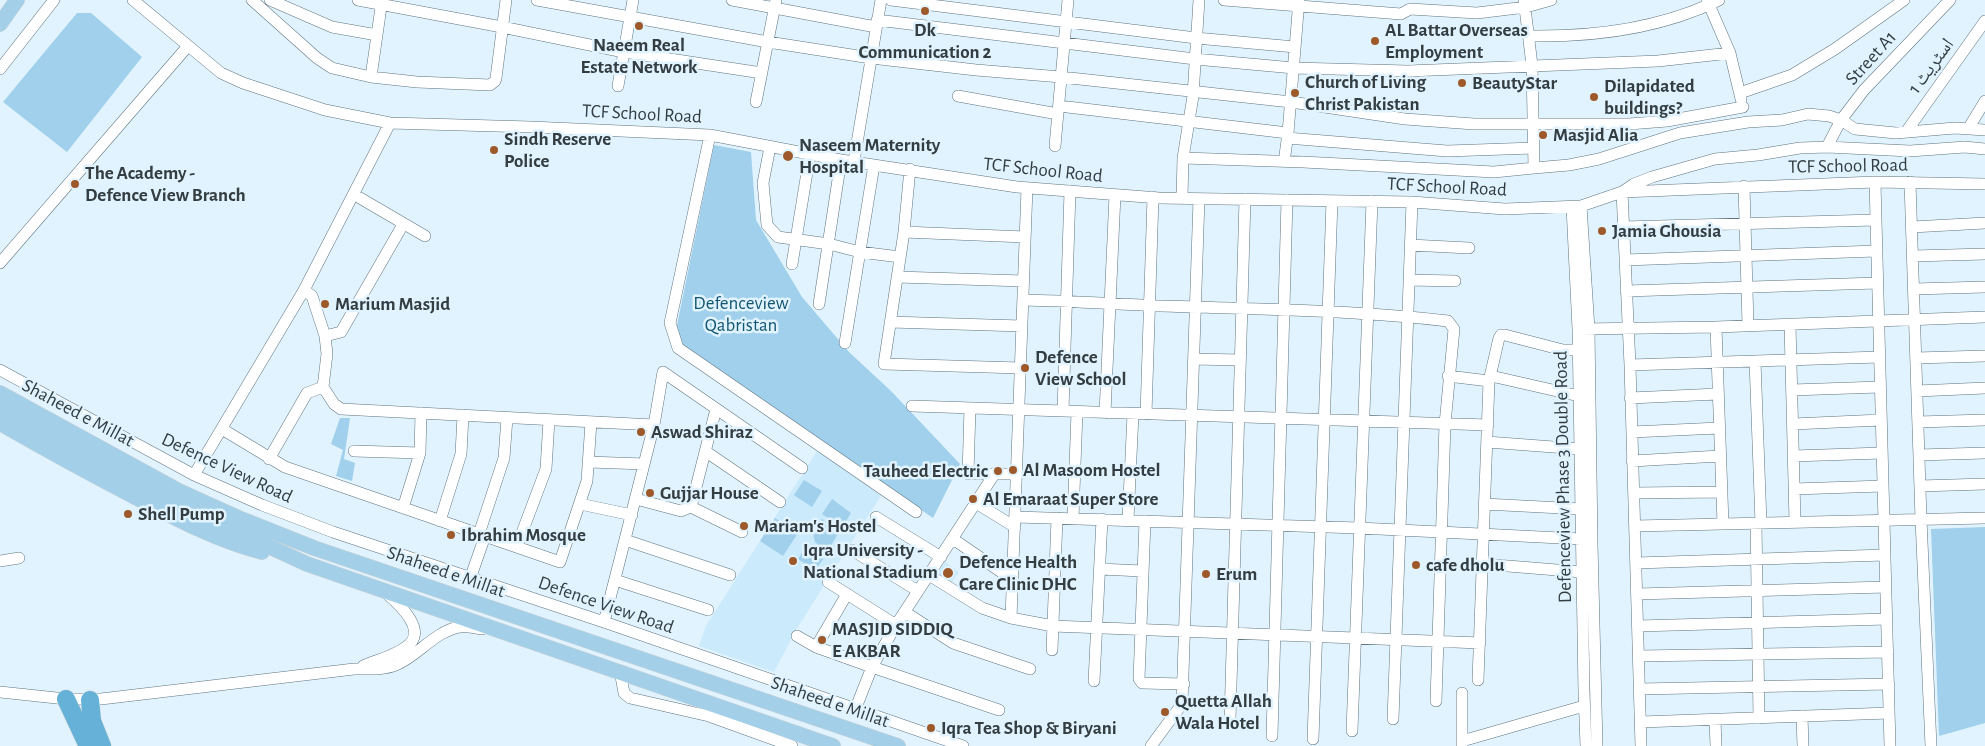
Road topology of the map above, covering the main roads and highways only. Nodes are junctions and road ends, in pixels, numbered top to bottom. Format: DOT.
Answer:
graph roads {
  1 [pos="17,0"];
  2 [pos="0,24"];
  3 [pos="0,393"];
  4 [pos="0,409"];
  5 [pos="0,423"];
  6 [pos="307,564"];
  7 [pos="66,699"];
  8 [pos="90,700"];
  9 [pos="88,746"];
  10 [pos="102,746"];
  11 [pos="833,746"];
  12 [pos="898,746"];
  1 -- 2 [label="main road"];
  3 -- 12 [label="main road, Shaheed e Millat"];
  4 -- 6 [label="main road, Shaheed e Millat"];
  5 -- 6 [label="main road"];
  6 -- 11 [label="main road, Shaheed e Millat"];
  7 -- 9 [label="highway"];
  8 -- 10 [label="highway"];
}
